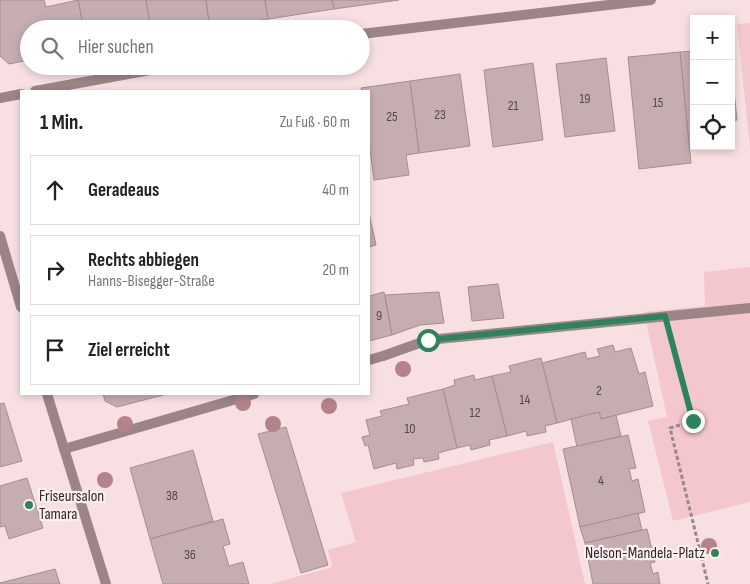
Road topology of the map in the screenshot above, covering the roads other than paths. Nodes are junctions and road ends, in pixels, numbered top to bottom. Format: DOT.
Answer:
graph roads {
  1 [pos="651,0"];
  2 [pos="370,33"];
  3 [pos="123,75"];
  4 [pos="40,90"];
  5 [pos="20,94"];
  6 [pos="0,98"];
  7 [pos="0,236"];
  8 [pos="20,304"];
  9 [pos="750,308"];
  10 [pos="370,360"];
  11 [pos="47,395"];
  12 [pos="251,395"];
  13 [pos="64,450"];
  14 [pos="106,584"];
  1 -- 2 [label="street"];
  3 -- 4 [label="street"];
  5 -- 6 [label="street"];
  7 -- 8 [label="street"];
  9 -- 10 [label="street"];
  11 -- 13 [label="street"];
  12 -- 13 [label="street"];
  13 -- 14 [label="street"];
}
